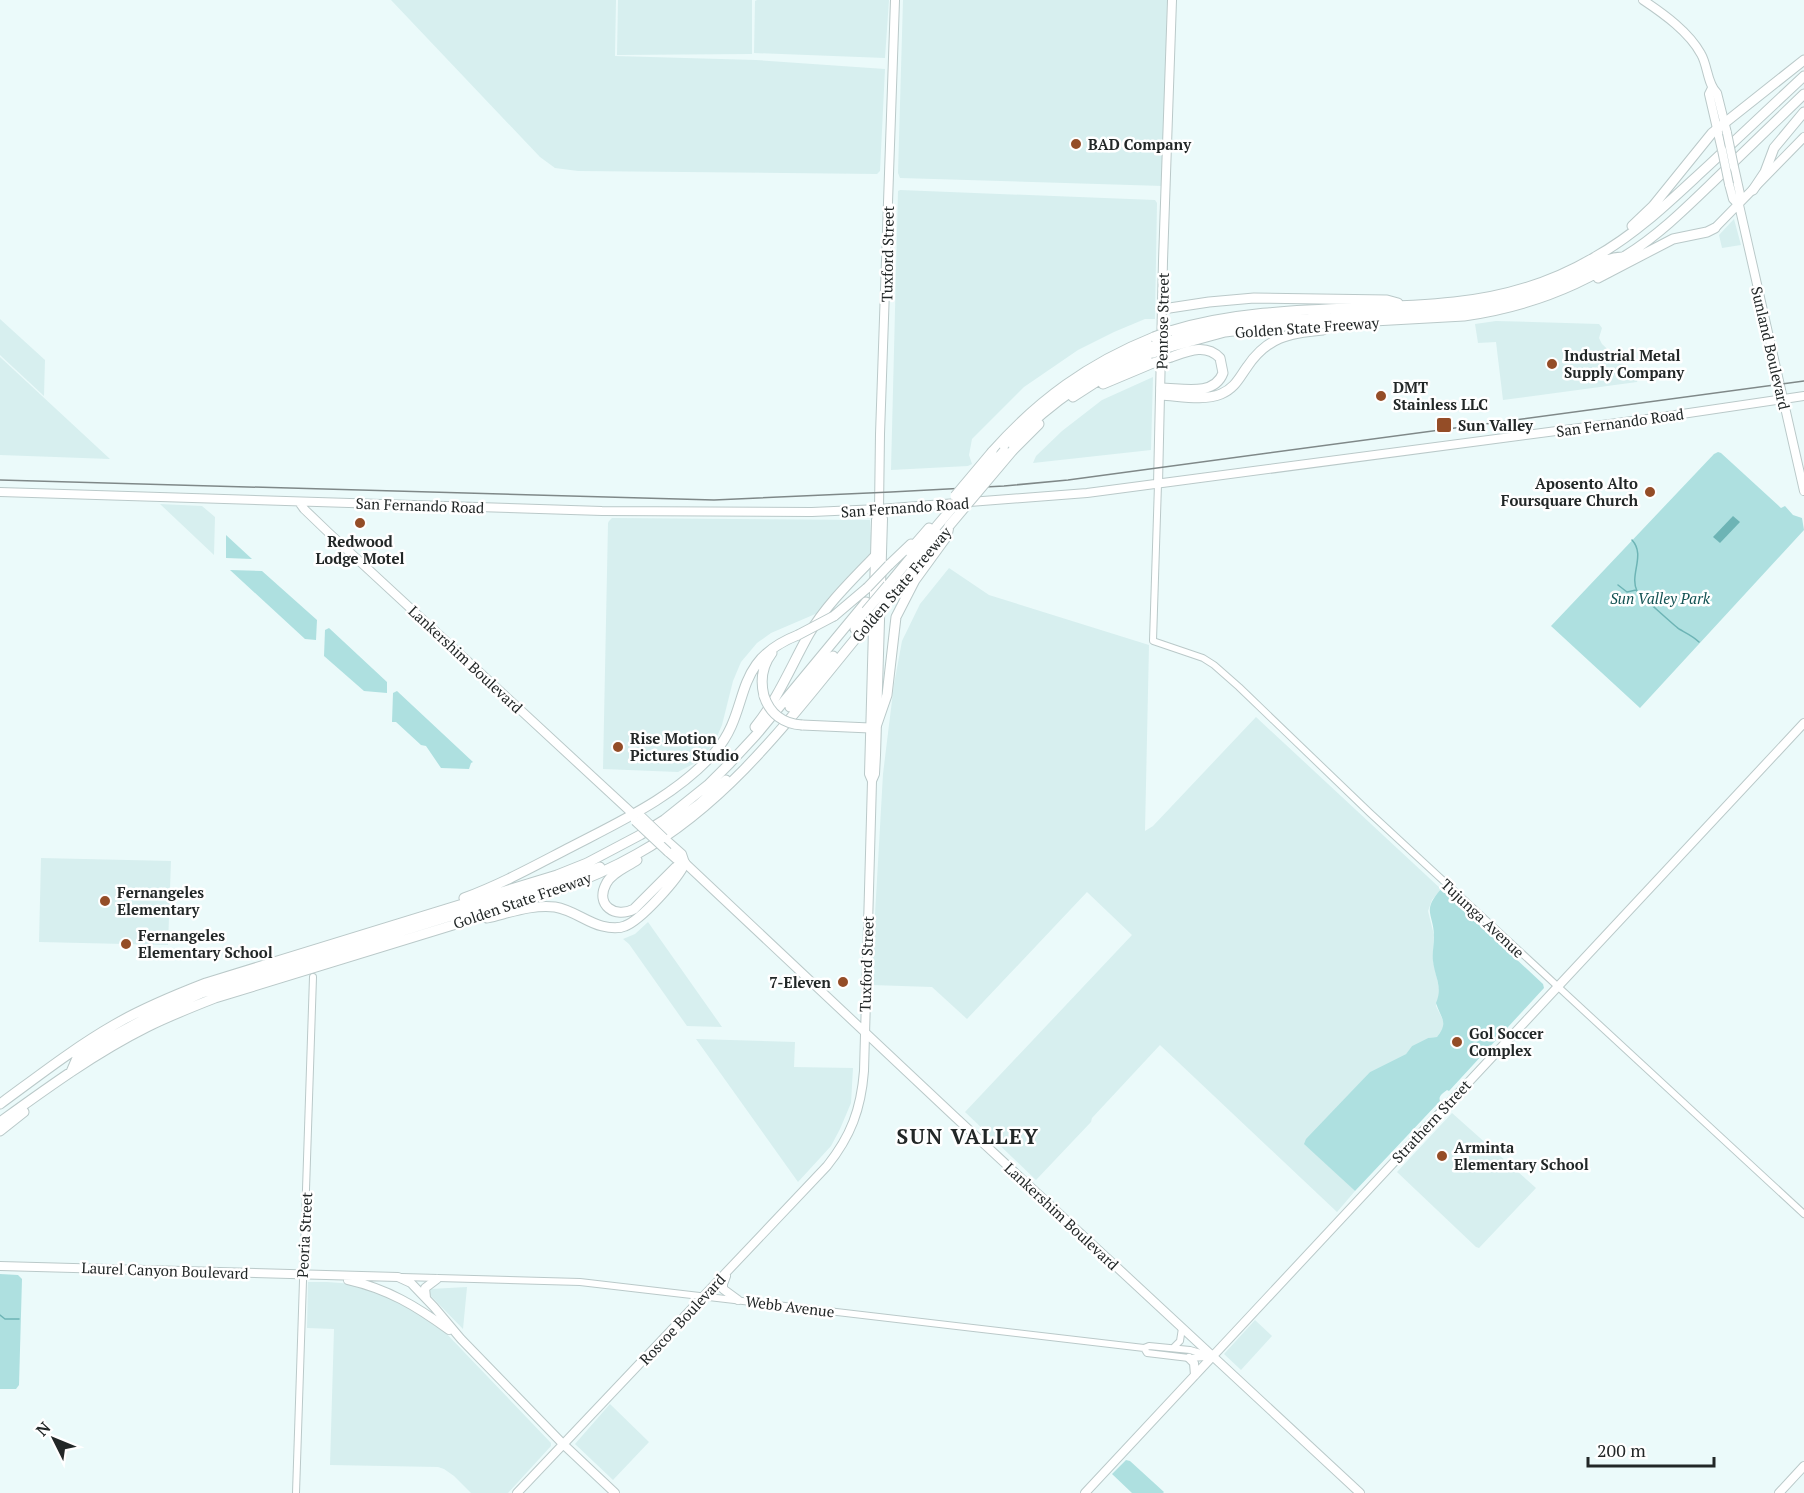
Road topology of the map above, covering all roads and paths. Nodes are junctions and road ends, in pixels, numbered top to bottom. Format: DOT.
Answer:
graph roads {
  1 [pos="895,0"];
  2 [pos="1173,0"];
  3 [pos="1643,0"];
  4 [pos="1804,60"];
  5 [pos="1804,76"];
  6 [pos="1804,84"];
  7 [pos="1804,94"];
  8 [pos="1804,112"];
  9 [pos="1758,120"];
  10 [pos="1720,126"];
  11 [pos="1804,137"];
  12 [pos="1753,190"];
  13 [pos="1739,205"];
  14 [pos="1715,228"];
  15 [pos="1625,257"];
  16 [pos="1592,259"];
  17 [pos="1570,286"];
  18 [pos="1407,305"];
  19 [pos="1163,309"];
  20 [pos="1391,321"];
  21 [pos="1170,342"];
  22 [pos="1153,348"];
  23 [pos="1161,392"];
  24 [pos="1804,396"];
  25 [pos="1783,399"];
  26 [pos="1002,451"];
  27 [pos="1158,484"];
  28 [pos="1804,491"];
  29 [pos="0,492"];
  30 [pos="299,502"];
  31 [pos="328,502"];
  32 [pos="879,509"];
  33 [pos="935,529"];
  34 [pos="329,533"];
  35 [pos="875,556"];
  36 [pos="888,588"];
  37 [pos="866,614"];
  38 [pos="798,635"];
  39 [pos="1153,641"];
  40 [pos="871,676"];
  41 [pos="878,692"];
  42 [pos="1804,723"];
  43 [pos="873,726"];
  44 [pos="686,803"];
  45 [pos="637,818"];
  46 [pos="660,840"];
  47 [pos="686,863"];
  48 [pos="440,911"];
  49 [pos="453,925"];
  50 [pos="313,977"];
  51 [pos="1558,987"];
  52 [pos="865,1032"];
  53 [pos="50,1067"];
  54 [pos="71,1072"];
  55 [pos="56,1082"];
  56 [pos="0,1104"];
  57 [pos="0,1122"];
  58 [pos="0,1131"];
  59 [pos="844,1144"];
  60 [pos="1804,1214"];
  61 [pos="0,1266"];
  62 [pos="729,1269"];
  63 [pos="302,1275"];
  64 [pos="330,1276"];
  65 [pos="398,1277"];
  66 [pos="437,1279"];
  67 [pos="704,1296"];
  68 [pos="427,1298"];
  69 [pos="738,1300"];
  70 [pos="1182,1328"];
  71 [pos="459,1337"];
  72 [pos="1144,1348"];
  73 [pos="1172,1348"];
  74 [pos="1212,1357"];
  75 [pos="1189,1358"];
  76 [pos="1195,1375"];
  77 [pos="563,1444"];
  78 [pos="1804,1466"];
  79 [pos="296,1493"];
  80 [pos="517,1493"];
  81 [pos="615,1493"];
  82 [pos="1085,1493"];
  83 [pos="1360,1493"];
  84 [pos="1779,1493"];
  1 -- 32 [label="main road, Tuxford Street"];
  2 -- 19 [label="main road, Penrose Street"];
  3 -- 10 [label="main road, Sunland Boulevard"];
  4 -- 10 [label="highway"];
  5 -- 9 [label="highway, Golden State Freeway"];
  6 -- 9 [label="highway"];
  7 -- 15 [label="highway, Golden State Freeway"];
  8 -- 12 [label="highway"];
  9 -- 16 [label="highway, Golden State Freeway"];
  10 -- 13 [label="main road, Sunland Boulevard, bridge"];
  10 -- 13 [label="main road, Sunland Boulevard, bridge"];
  10 -- 16 [label="highway"];
  11 -- 12 [label="main road"];
  12 -- 13 [label="main road"];
  13 -- 14 [label="main road"];
  13 -- 25 [label="main road, Sunland Boulevard"];
  14 -- 17 [label="highway"];
  15 -- 17 [label="highway, Golden State Freeway"];
  15 -- 21 [label="highway"];
  16 -- 18 [label="highway, Golden State Freeway"];
  16 -- 21 [label="highway"];
  17 -- 20 [label="highway, Golden State Freeway"];
  18 -- 19 [label="highway"];
  18 -- 21 [label="highway, Golden State Freeway"];
  19 -- 23 [label="main road, Penrose Street"];
  20 -- 21 [label="highway, Golden State Freeway"];
  20 -- 23 [label="highway"];
  21 -- 22 [label="highway, Golden State Freeway, bridge"];
  21 -- 22 [label="highway, Golden State Freeway, bridge"];
  21 -- 23 [label="highway"];
  22 -- 26 [label="highway, Golden State Freeway"];
  22 -- 26 [label="highway, Golden State Freeway"];
  23 -- 27 [label="main road, Penrose Street"];
  24 -- 25 [label="main road, San Fernando Road"];
  25 -- 27 [label="main road, San Fernando Road"];
  25 -- 28 [label="main road, Sunland Boulevard"];
  26 -- 33 [label="highway, Golden State Freeway, bridge"];
  26 -- 33 [label="highway, Golden State Freeway, bridge"];
  27 -- 32 [label="main road, San Fernando Road"];
  27 -- 39 [label="street, Penrose Street"];
  29 -- 30 [label="main road, San Fernando Road"];
  30 -- 31 [label="main road, San Fernando Road"];
  30 -- 34 [label="main road, Lankershim Boulevard"];
  31 -- 32 [label="main road, San Fernando Road"];
  31 -- 34 [label="main road"];
  32 -- 35 [label="main road, Tuxford Street"];
  32 -- 41 [label="main road, Tuxford Street"];
  33 -- 36 [label="highway, Golden State Freeway"];
  33 -- 36 [label="highway, Golden State Freeway"];
  33 -- 36 [label="highway"];
  33 -- 38 [label="highway, bridge"];
  33 -- 43 [label="highway"];
  34 -- 45 [label="main road, Lankershim Boulevard"];
  35 -- 40 [label="main road, Tuxford Street"];
  35 -- 44 [label="highway"];
  36 -- 37 [label="highway, Golden State Freeway, bridge"];
  36 -- 37 [label="highway, Golden State Freeway"];
  37 -- 44 [label="highway, Golden State Freeway"];
  37 -- 46 [label="highway, Golden State Freeway"];
  37 -- 53 [label="highway"];
  37 -- 54 [label="highway"];
  38 -- 43 [label="highway, bridge"];
  38 -- 45 [label="highway"];
  39 -- 51 [label="street, Tujunga Avenue"];
  40 -- 41 [label="main road"];
  40 -- 43 [label="main road, Tuxford Street"];
  41 -- 43 [label="main road, Tuxford Street"];
  42 -- 51 [label="main road, Strathern Street"];
  43 -- 52 [label="main road, Tuxford Street"];
  44 -- 48 [label="highway, Golden State Freeway"];
  45 -- 47 [label="main road, Lankershim Boulevard, bridge"];
  45 -- 48 [label="highway"];
  46 -- 47 [label="highway"];
  46 -- 49 [label="highway, Golden State Freeway"];
  47 -- 49 [label="highway"];
  47 -- 52 [label="main road, Lankershim Boulevard"];
  48 -- 53 [label="highway, Golden State Freeway"];
  49 -- 54 [label="highway, Golden State Freeway"];
  50 -- 63 [label="street, Peoria Street"];
  51 -- 60 [label="street, Tujunga Avenue"];
  51 -- 74 [label="main road, Strathern Street"];
  52 -- 59 [label="main road, Tuxford Street"];
  52 -- 70 [label="main road, Lankershim Boulevard"];
  53 -- 56 [label="highway, Golden State Freeway"];
  54 -- 55 [label="highway, Golden State Freeway"];
  55 -- 57 [label="highway, Golden State Freeway"];
  55 -- 58 [label="highway"];
  59 -- 62 [label="main road, Roscoe Boulevard"];
  61 -- 63 [label="main road, Laurel Canyon Boulevard"];
  62 -- 67 [label="main road, Roscoe Boulevard"];
  62 -- 69 [label="main road"];
  63 -- 64 [label="main road, Laurel Canyon Boulevard"];
  63 -- 79 [label="street, Peoria Street"];
  64 -- 65 [label="main road, Laurel Canyon Boulevard"];
  64 -- 71 [label="main road, Laurel Canyon Boulevard"];
  65 -- 66 [label="street, Webb Avenue"];
  65 -- 68 [label="main road, Laurel Canyon Boulevard"];
  66 -- 67 [label="street, Webb Avenue"];
  66 -- 68 [label="main road"];
  67 -- 69 [label="street, Webb Avenue"];
  67 -- 77 [label="main road, Roscoe Boulevard"];
  68 -- 71 [label="main road, Laurel Canyon Boulevard"];
  69 -- 72 [label="street, Webb Avenue"];
  70 -- 73 [label="street"];
  70 -- 74 [label="main road, Lankershim Boulevard"];
  71 -- 77 [label="main road, Laurel Canyon Boulevard"];
  72 -- 73 [label="street, Webb Avenue"];
  72 -- 75 [label="street, Webb Avenue"];
  73 -- 74 [label="street, Webb Avenue"];
  74 -- 75 [label="street, Webb Avenue"];
  74 -- 76 [label="main road, Strathern Street"];
  74 -- 83 [label="main road, Lankershim Boulevard"];
  75 -- 76 [label="main road"];
  76 -- 82 [label="main road, Strathern Street"];
  77 -- 80 [label="main road, Roscoe Boulevard"];
  77 -- 81 [label="main road, Laurel Canyon Boulevard"];
  78 -- 84 [label="main road"];
}
